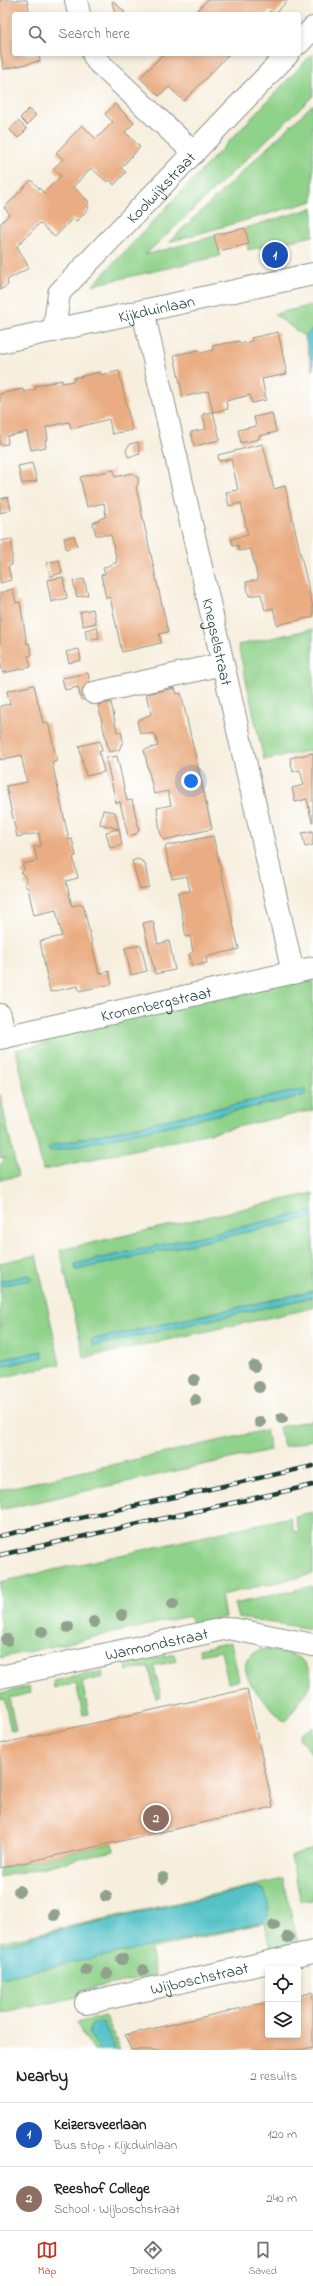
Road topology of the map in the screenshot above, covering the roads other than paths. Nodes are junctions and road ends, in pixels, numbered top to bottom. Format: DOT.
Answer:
graph roads {
  1 [pos="76,0"];
  2 [pos="79,12"];
  3 [pos="313,28"];
  4 [pos="301,41"];
  5 [pos="94,56"];
  6 [pos="286,56"];
  7 [pos="194,152"];
  8 [pos="313,274"];
  9 [pos="143,311"];
  10 [pos="54,331"];
  11 [pos="0,342"];
  12 [pos="223,664"];
  13 [pos="94,693"];
  14 [pos="303,971"];
  15 [pos="0,1015"];
  16 [pos="2,1037"];
  17 [pos="313,1645"];
  18 [pos="0,1677"];
  19 [pos="313,1952"];
  20 [pos="86,2003"];
  1 -- 2 [label="street"];
  3 -- 4 [label="street"];
  5 -- 7 [label="street"];
  6 -- 7 [label="street, Koolwijkstraat"];
  7 -- 10 [label="street, Koolwijkstraat"];
  8 -- 9 [label="street, Kijkduinlaan"];
  9 -- 10 [label="street, Kijkduinlaan"];
  9 -- 12 [label="street, Knegselstraat"];
  10 -- 11 [label="street, Kijkduinlaan"];
  12 -- 13 [label="street"];
  12 -- 14 [label="street, Knegselstraat"];
  14 -- 16 [label="street, Kronenbergstraat"];
  15 -- 16 [label="street"];
  17 -- 18 [label="street, Warmondstraat"];
  19 -- 20 [label="street, Wijboschstraat"];
}
